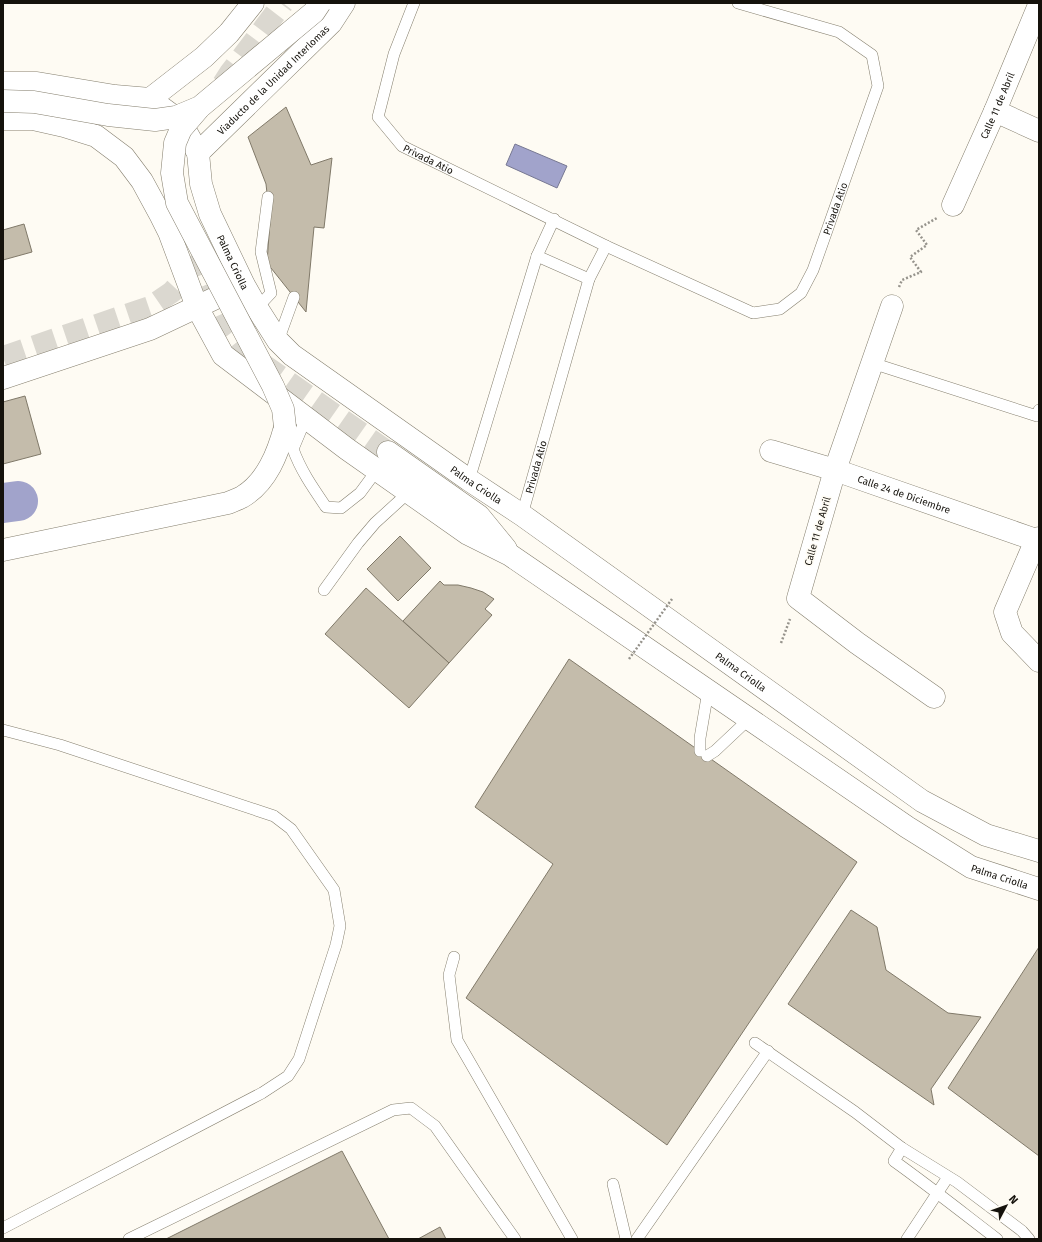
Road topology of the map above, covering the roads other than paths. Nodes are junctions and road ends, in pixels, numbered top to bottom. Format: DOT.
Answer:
graph roads {
  1 [pos="253,3"];
  2 [pos="320,3"];
  3 [pos="344,3"];
  4 [pos="414,3"];
  5 [pos="738,3"];
  6 [pos="1039,5"];
  7 [pos="3,83"];
  8 [pos="150,99"];
  9 [pos="200,107"];
  10 [pos="995,111"];
  11 [pos="4,114"];
  12 [pos="1039,131"];
  13 [pos="198,153"];
  14 [pos="268,197"];
  15 [pos="952,205"];
  16 [pos="554,220"];
  17 [pos="606,246"];
  18 [pos="537,256"];
  19 [pos="234,265"];
  20 [pos="186,277"];
  21 [pos="589,279"];
  22 [pos="244,285"];
  23 [pos="294,298"];
  24 [pos="892,306"];
  25 [pos="197,307"];
  26 [pos="257,308"];
  27 [pos="150,329"];
  28 [pos="278,341"];
  29 [pos="872,363"];
  30 [pos="3,378"];
  31 [pos="1039,410"];
  32 [pos="306,418"];
  33 [pos="771,451"];
  34 [pos="388,452"];
  35 [pos="377,470"];
  36 [pos="835,470"];
  37 [pos="469,480"];
  38 [pos="409,492"];
  39 [pos="522,515"];
  40 [pos="1038,539"];
  41 [pos="3,550"];
  42 [pos="510,555"];
  43 [pos="324,590"];
  44 [pos="1039,661"];
  45 [pos="708,691"];
  46 [pos="934,697"];
  47 [pos="749,719"];
  48 [pos="3,730"];
  49 [pos="1039,851"];
  50 [pos="1039,889"];
  51 [pos="454,957"];
  52 [pos="755,1042"];
  53 [pos="768,1051"];
  54 [pos="902,1148"];
  55 [pos="948,1177"];
  56 [pos="612,1184"];
  57 [pos="938,1193"];
  58 [pos="3,1228"];
  59 [pos="129,1239"];
  60 [pos="515,1239"];
  61 [pos="572,1239"];
  62 [pos="626,1239"];
  63 [pos="637,1239"];
  64 [pos="907,1239"];
  65 [pos="997,1239"];
  66 [pos="1029,1239"];
  1 -- 8 [label="main road"];
  2 -- 9 [label="main road, bridge"];
  3 -- 13 [label="main road, Viaducto de la Unidad Interlomas"];
  4 -- 16 [label="lane, Privada Atio"];
  5 -- 17 [label="lane, Privada Atio"];
  6 -- 10 [label="main road, Calle 11 de Abril"];
  7 -- 8 [label="main road"];
  8 -- 13 [label="main road, Palma Criolla"];
  9 -- 11 [label="main road, bridge"];
  9 -- 41 [label="main road, bridge"];
  10 -- 12 [label="main road"];
  10 -- 15 [label="main road, Calle 11 de Abril"];
  11 -- 20 [label="main road, Palma Criolla"];
  13 -- 19 [label="main road, Palma Criolla"];
  14 -- 26 [label="lane"];
  16 -- 17 [label="lane, Privada Atio"];
  16 -- 18 [label="lane"];
  17 -- 21 [label="lane, Privada Atio"];
  18 -- 21 [label="lane"];
  18 -- 37 [label="lane"];
  19 -- 20 [label="main road"];
  19 -- 22 [label="main road, Palma Criolla"];
  20 -- 25 [label="main road, Palma Criolla"];
  20 -- 27 [label="main road"];
  21 -- 39 [label="lane, Privada Atio"];
  22 -- 25 [label="main road"];
  22 -- 26 [label="main road, Palma Criolla"];
  23 -- 28 [label="lane"];
  24 -- 29 [label="main road, Calle 11 de Abril"];
  25 -- 27 [label="main road"];
  25 -- 32 [label="main road, Palma Criolla"];
  26 -- 28 [label="main road, Palma Criolla"];
  27 -- 30 [label="main road"];
  28 -- 37 [label="main road, Palma Criolla"];
  29 -- 31 [label="lane"];
  29 -- 36 [label="main road, Calle 11 de Abril"];
  32 -- 35 [label="main road, Palma Criolla"];
  32 -- 35 [label="lane"];
  33 -- 36 [label="main road, Calle 24 de Diciembre"];
  34 -- 42 [label="main road"];
  35 -- 38 [label="main road, Palma Criolla"];
  36 -- 40 [label="main road, Calle 24 de Diciembre"];
  36 -- 46 [label="main road, Calle 11 de Abril"];
  37 -- 39 [label="main road, Palma Criolla"];
  38 -- 42 [label="main road, Palma Criolla"];
  38 -- 43 [label="lane"];
  39 -- 49 [label="main road, Palma Criolla"];
  40 -- 44 [label="main road"];
  42 -- 45 [label="main road, Palma Criolla"];
  45 -- 47 [label="main road, Palma Criolla"];
  45 -- 47 [label="lane"];
  47 -- 50 [label="main road, Palma Criolla"];
  48 -- 58 [label="lane"];
  51 -- 61 [label="lane"];
  52 -- 53 [label="lane"];
  53 -- 54 [label="lane"];
  53 -- 63 [label="lane"];
  54 -- 55 [label="lane"];
  54 -- 57 [label="lane"];
  55 -- 57 [label="lane"];
  55 -- 66 [label="lane"];
  56 -- 62 [label="lane"];
  57 -- 64 [label="lane"];
  57 -- 65 [label="lane"];
  59 -- 60 [label="lane"];
}
